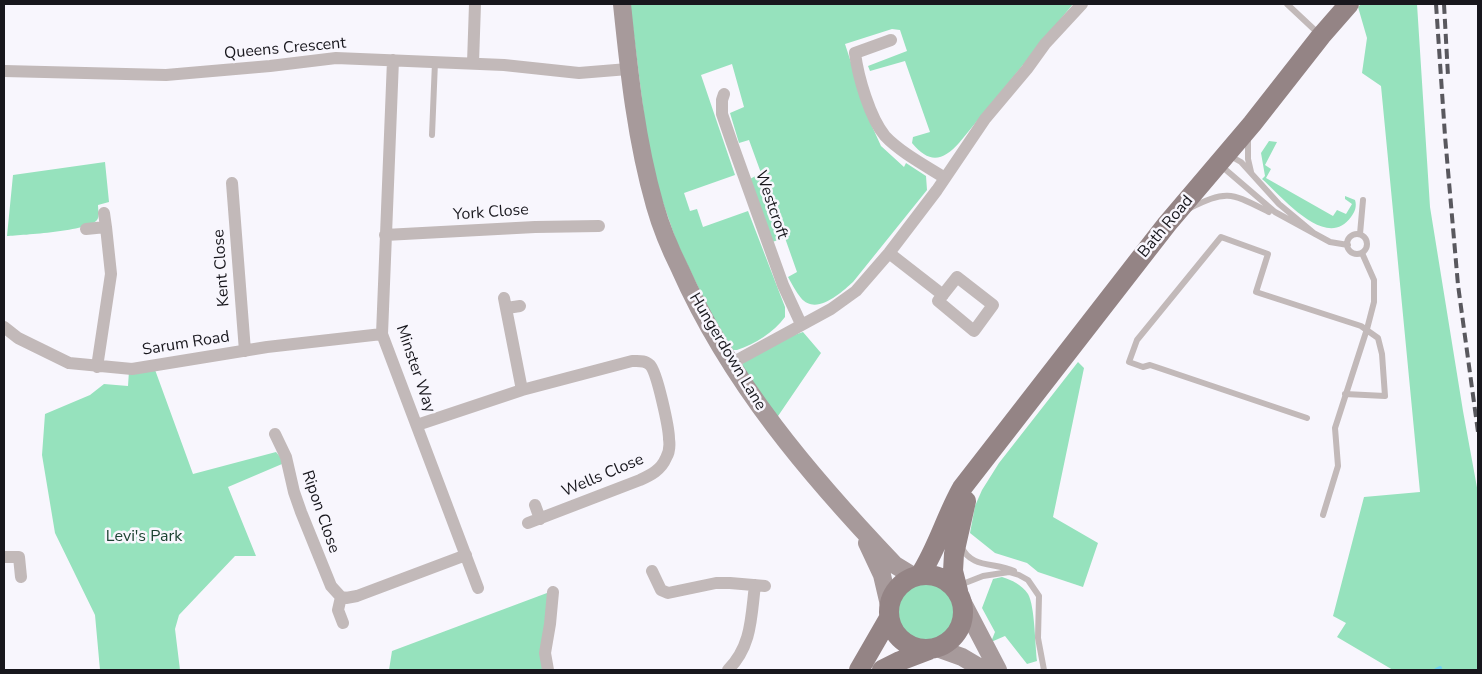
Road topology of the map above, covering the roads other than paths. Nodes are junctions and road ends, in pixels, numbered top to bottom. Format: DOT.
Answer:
graph roads {
  1 [pos="475,4"];
  2 [pos="622,4"];
  3 [pos="1082,4"];
  4 [pos="1287,4"];
  5 [pos="1349,4"];
  6 [pos="1321,36"];
  7 [pos="891,40"];
  8 [pos="393,60"];
  9 [pos="435,62"];
  10 [pos="472,63"];
  11 [pos="628,69"];
  12 [pos="4,71"];
  13 [pos="724,94"];
  14 [pos="1252,124"];
  15 [pos="432,136"];
  16 [pos="1222,161"];
  17 [pos="1253,175"];
  18 [pos="945,178"];
  19 [pos="232,183"];
  20 [pos="1363,200"];
  21 [pos="104,213"];
  22 [pos="1167,224"];
  23 [pos="106,227"];
  24 [pos="86,229"];
  25 [pos="591,230"];
  26 [pos="1315,234"];
  27 [pos="1360,234"];
  28 [pos="385,235"];
  29 [pos="1348,245"];
  30 [pos="889,253"];
  31 [pos="1362,253"];
  32 [pos="943,295"];
  33 [pos="520,306"];
  34 [pos="801,324"];
  35 [pos="4,327"];
  36 [pos="1367,329"];
  37 [pos="382,334"];
  38 [pos="245,351"];
  39 [pos="730,364"];
  40 [pos="97,367"];
  41 [pos="522,390"];
  42 [pos="1345,394"];
  43 [pos="1307,418"];
  44 [pos="417,425"];
  45 [pos="275,434"];
  46 [pos="988,454"];
  47 [pos="535,505"];
  48 [pos="1323,515"];
  49 [pos="540,519"];
  50 [pos="528,523"];
  51 [pos="858,526"];
  52 [pos="958,532"];
  53 [pos="466,555"];
  54 [pos="4,558"];
  55 [pos="652,571"];
  56 [pos="20,576"];
  57 [pos="916,576"];
  58 [pos="1028,580"];
  59 [pos="478,588"];
  60 [pos="553,592"];
  61 [pos="959,594"];
  62 [pos="341,596"];
  63 [pos="889,611"];
  64 [pos="343,623"];
  65 [pos="934,649"];
  66 [pos="548,670"];
  67 [pos="728,670"];
  68 [pos="859,670"];
  69 [pos="882,670"];
  70 [pos="984,670"];
  71 [pos="998,670"];
  72 [pos="1044,670"];
  1 -- 10 [label="street"];
  2 -- 11 [label="main road, Hungerdown Lane"];
  3 -- 18 [label="street"];
  4 -- 6 [label="lane"];
  5 -- 6 [label="main road, Bath Road"];
  6 -- 14 [label="main road, Bath Road"];
  7 -- 18 [label="street"];
  8 -- 9 [label="street, Queens Crescent"];
  8 -- 12 [label="street, Queens Crescent"];
  8 -- 28 [label="street, Minster Way"];
  9 -- 10 [label="street, Queens Crescent"];
  9 -- 15 [label="lane"];
  10 -- 11 [label="street, Queens Crescent"];
  11 -- 39 [label="main road, Hungerdown Lane"];
  13 -- 34 [label="street, Westcroft"];
  14 -- 16 [label="main road, Bath Road"];
  14 -- 17 [label="lane"];
  16 -- 17 [label="lane"];
  16 -- 22 [label="main road, Bath Road"];
  16 -- 26 [label="lane"];
  17 -- 26 [label="lane"];
  18 -- 30 [label="street"];
  19 -- 38 [label="street, Kent Close"];
  20 -- 27 [label="lane"];
  21 -- 23 [label="street"];
  22 -- 26 [label="lane"];
  22 -- 46 [label="main road, Bath Road"];
  23 -- 24 [label="street"];
  23 -- 40 [label="street"];
  25 -- 28 [label="street, York Close"];
  26 -- 29 [label="lane"];
  27 -- 29 [label="lane"];
  27 -- 31 [label="lane"];
  28 -- 37 [label="street, Minster Way"];
  29 -- 31 [label="lane"];
  30 -- 32 [label="street"];
  30 -- 34 [label="street"];
  31 -- 36 [label="lane"];
  33 -- 41 [label="street"];
  34 -- 39 [label="street"];
  35 -- 40 [label="street, Sarum Road"];
  36 -- 42 [label="lane"];
  36 -- 42 [label="lane"];
  36 -- 43 [label="lane"];
  37 -- 38 [label="street, Sarum Road"];
  37 -- 44 [label="street, Minster Way"];
  38 -- 40 [label="street, Sarum Road"];
  39 -- 51 [label="main road, Hungerdown Lane"];
  41 -- 44 [label="street, Wells Close"];
  41 -- 49 [label="street, Wells Close"];
  42 -- 48 [label="lane"];
  44 -- 53 [label="street, Minster Way"];
  45 -- 62 [label="street, Ripon Close"];
  46 -- 52 [label="main road, Bath Road"];
  46 -- 57 [label="main road, Bath Road"];
  47 -- 49 [label="street"];
  49 -- 50 [label="street, Wells Close"];
  51 -- 57 [label="main road, Hungerdown Lane"];
  51 -- 63 [label="main road, Hungerdown Lane"];
  52 -- 58 [label="lane"];
  52 -- 61 [label="main road, Bath Road"];
  53 -- 59 [label="street, Minster Way"];
  53 -- 62 [label="street"];
  54 -- 56 [label="street"];
  55 -- 67 [label="street"];
  57 -- 61 [label="main road"];
  57 -- 63 [label="main road"];
  58 -- 61 [label="lane"];
  58 -- 72 [label="lane"];
  60 -- 66 [label="street"];
  61 -- 65 [label="main road"];
  61 -- 71 [label="main road"];
  62 -- 64 [label="street"];
  63 -- 65 [label="main road"];
  63 -- 68 [label="main road"];
  65 -- 69 [label="main road"];
  65 -- 70 [label="main road"];
}
